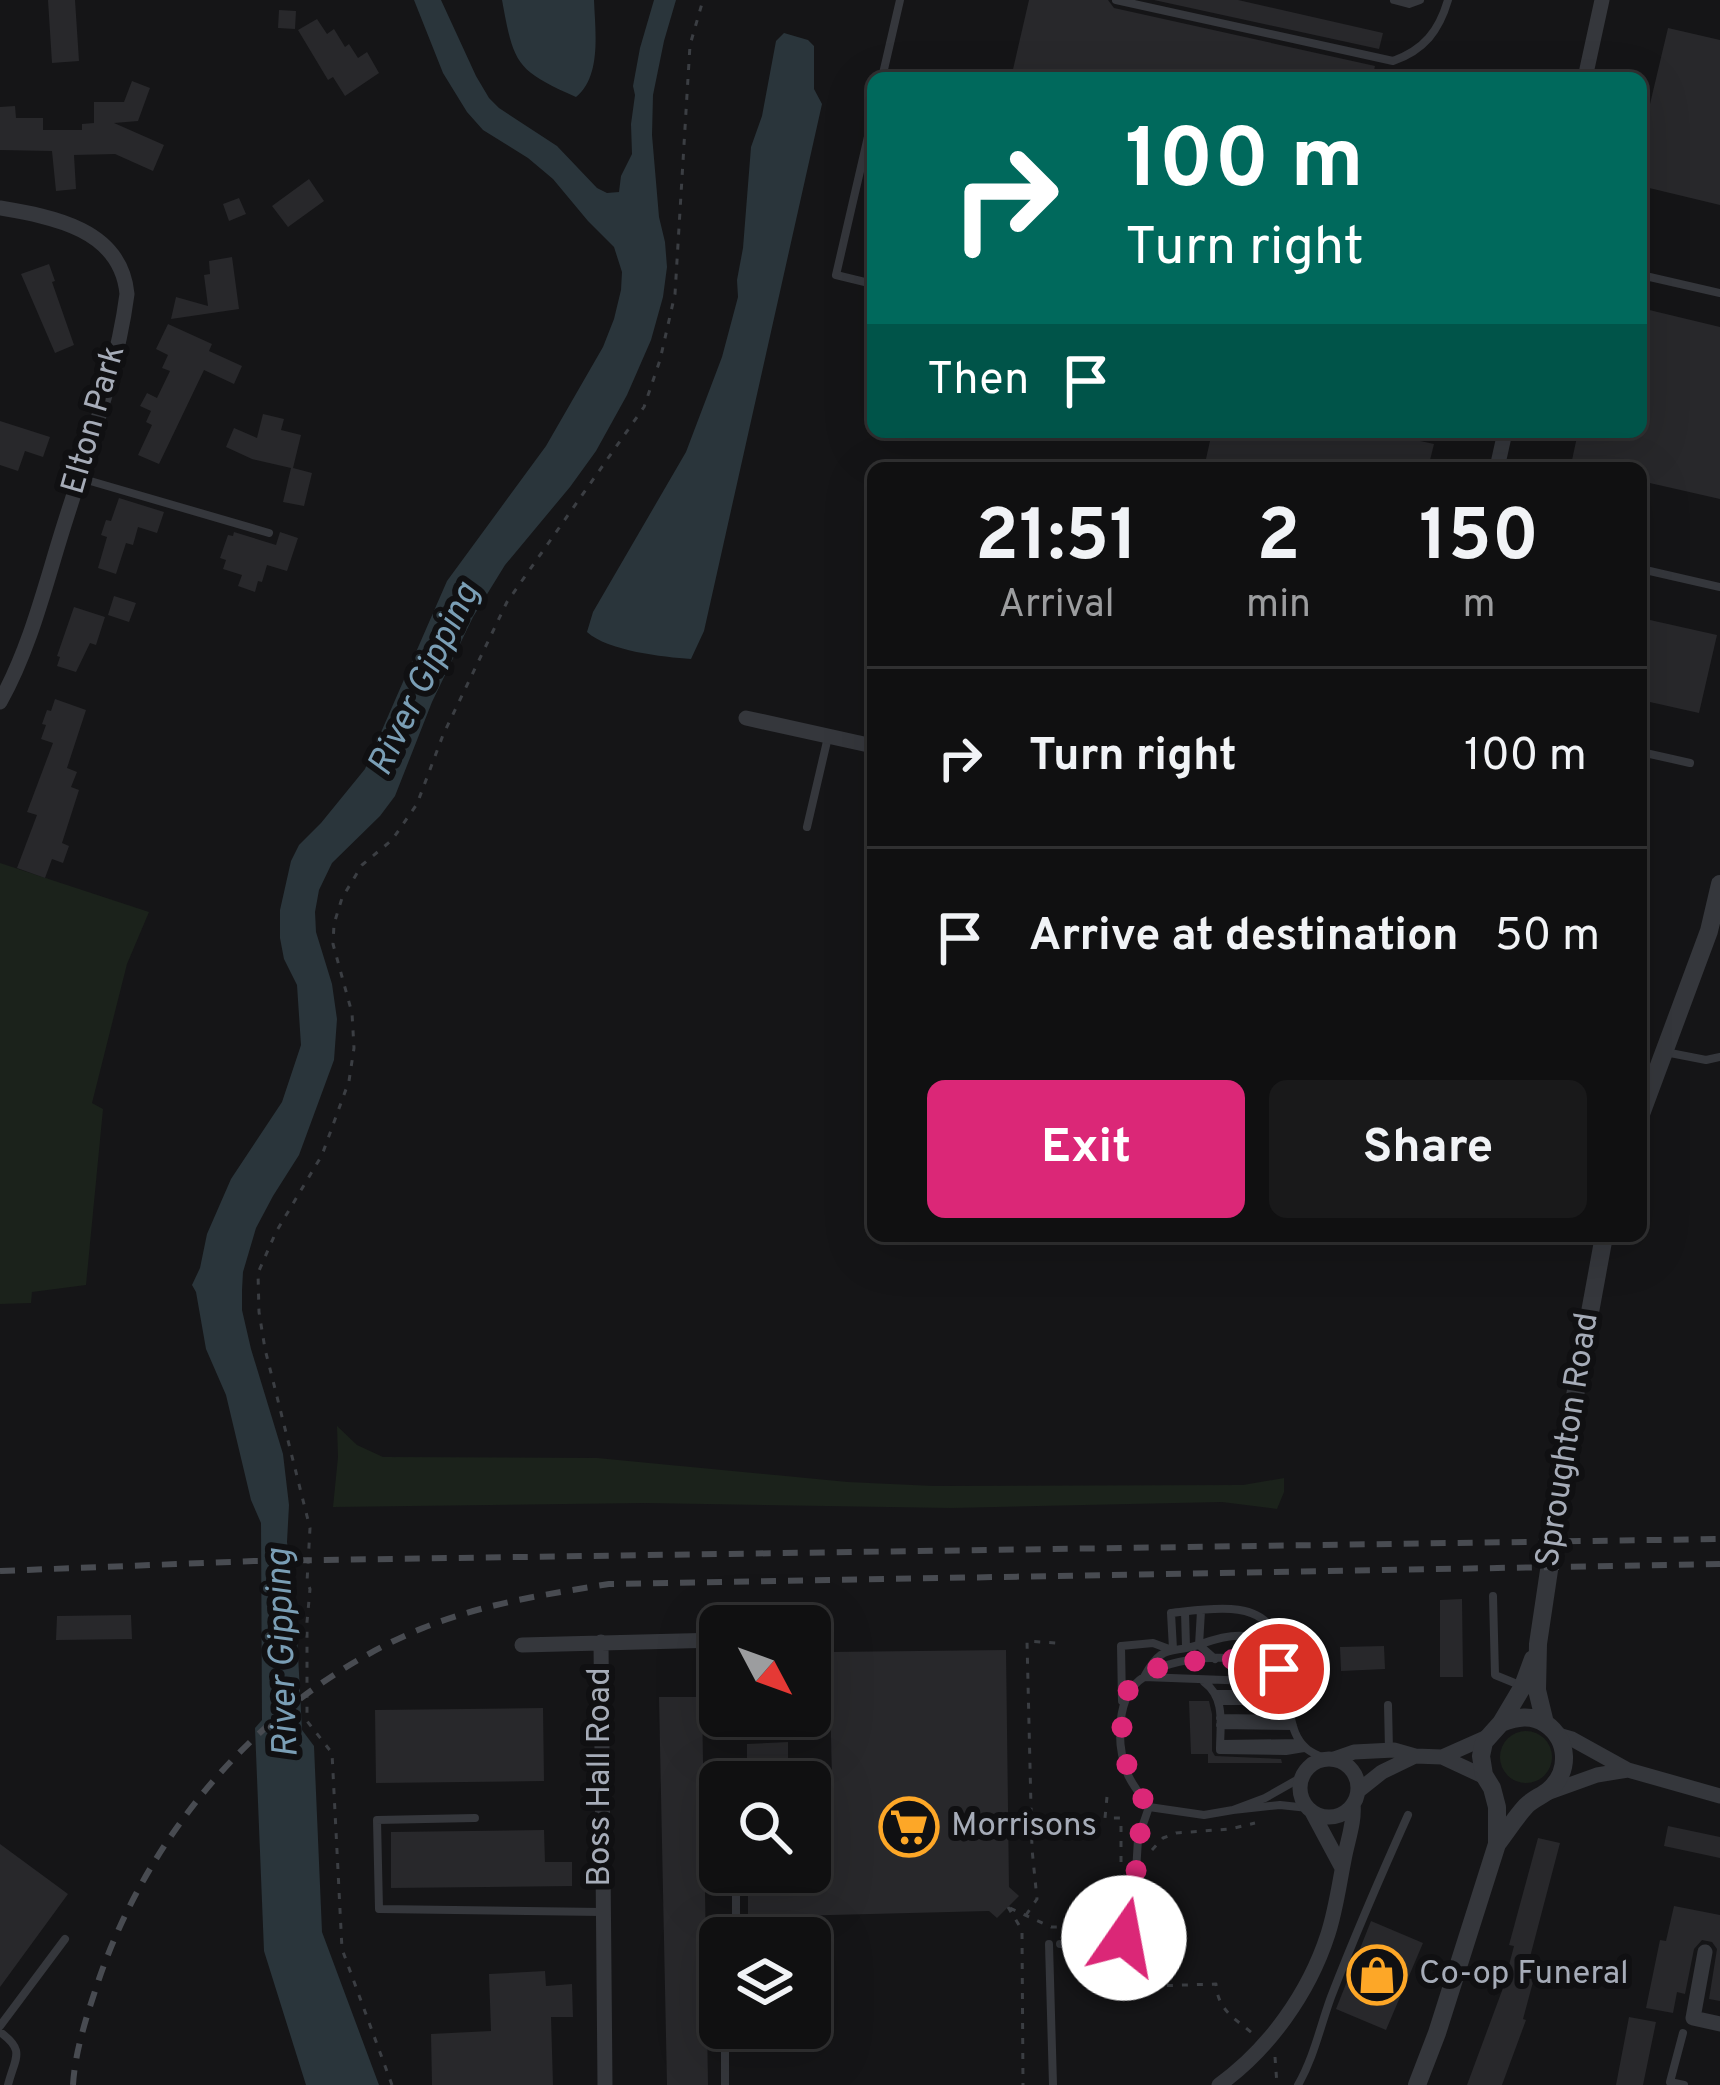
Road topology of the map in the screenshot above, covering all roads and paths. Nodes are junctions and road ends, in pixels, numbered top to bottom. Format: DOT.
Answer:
graph roads {
  1 [pos="704,0"];
  2 [pos="900,0"];
  3 [pos="1116,0"];
  4 [pos="1394,0"];
  5 [pos="1420,0"];
  6 [pos="1448,0"];
  7 [pos="1602,0"];
  8 [pos="882,72"];
  9 [pos="1586,72"];
  10 [pos="867,141"];
  11 [pos="0,208"];
  12 [pos="1647,276"];
  13 [pos="867,283"];
  14 [pos="1720,293"];
  15 [pos="79,478"];
  16 [pos="269,533"];
  17 [pos="1647,570"];
  18 [pos="1720,587"];
  19 [pos="0,702"];
  20 [pos="746,718"];
  21 [pos="828,736"];
  22 [pos="867,745"];
  23 [pos="1647,753"];
  24 [pos="1690,763"];
  25 [pos="807,827"];
  26 [pos="1720,884"];
  27 [pos="1712,944"];
  28 [pos="1664,1052"];
  29 [pos="1720,1057"];
  30 [pos="1647,1098"];
  31 [pos="1603,1242"];
  32 [pos="1493,1596"];
  33 [pos="1201,1611"];
  34 [pos="1185,1612"];
  35 [pos="699,1640"];
  36 [pos="601,1642"];
  37 [pos="1056,1643"];
  38 [pos="1538,1644"];
  39 [pos="522,1645"];
  40 [pos="1199,1645"];
  41 [pos="1186,1647"];
  42 [pos="1171,1649"];
  43 [pos="1276,1650"];
  44 [pos="1216,1660"];
  45 [pos="1279,1669"];
  46 [pos="1144,1677"];
  47 [pos="1203,1681"];
  48 [pos="1523,1686"];
  49 [pos="1285,1694"];
  50 [pos="1219,1697"];
  51 [pos="1122,1702"];
  52 [pos="1388,1705"];
  53 [pos="1220,1722"];
  54 [pos="1292,1722"];
  55 [pos="1551,1729"];
  56 [pos="1494,1730"];
  57 [pos="1303,1745"];
  58 [pos="1389,1750"];
  59 [pos="1415,1756"];
  60 [pos="1442,1757"];
  61 [pos="1329,1759"];
  62 [pos="1628,1770"];
  63 [pos="1302,1777"];
  64 [pos="1488,1782"];
  65 [pos="1540,1796"];
  66 [pos="1720,1796"];
  67 [pos="1355,1798"];
  68 [pos="1149,1808"];
  69 [pos="1310,1809"];
  70 [pos="1233,1810"];
  71 [pos="1408,1815"];
  72 [pos="475,1818"];
  73 [pos="1268,1818"];
  74 [pos="1497,1844"];
  75 [pos="1149,1854"];
  76 [pos="1342,1868"];
  77 [pos="602,1912"];
  78 [pos="1026,1915"];
  79 [pos="1112,1926"];
  80 [pos="65,1939"];
  81 [pos="1705,1952"];
  82 [pos="1222,2008"];
  83 [pos="1720,2024"];
  84 [pos="0,2029"];
  85 [pos="1683,2033"];
  86 [pos="1265,2044"];
  87 [pos="725,2049"];
  88 [pos="1224,2084"];
  89 [pos="8,2085"];
  90 [pos="392,2085"];
  91 [pos="605,2085"];
  92 [pos="725,2085"];
  93 [pos="1023,2085"];
  94 [pos="1053,2085"];
  95 [pos="1277,2085"];
  96 [pos="1298,2085"];
  97 [pos="1417,2085"];
  98 [pos="1684,2085"];
  1 -- 90 [label="path"];
  2 -- 8 [label="lane"];
  3 -- 6 [label="lane"];
  4 -- 5 [label="lane"];
  7 -- 9 [label="street"];
  10 -- 13 [label="lane"];
  11 -- 15 [label="street, Elton Park"];
  12 -- 14 [label="lane"];
  15 -- 16 [label="lane"];
  15 -- 19 [label="street, Elton Park"];
  17 -- 18 [label="lane"];
  20 -- 21 [label="street"];
  21 -- 22 [label="street"];
  21 -- 25 [label="lane"];
  23 -- 24 [label="lane"];
  26 -- 27 [label="street"];
  27 -- 28 [label="street"];
  28 -- 29 [label="lane"];
  28 -- 30 [label="street"];
  31 -- 38 [label="street, Sproughton Road"];
  32 -- 48 [label="lane"];
  33 -- 34 [label="lane"];
  33 -- 40 [label="lane"];
  33 -- 43 [label="lane"];
  34 -- 41 [label="lane"];
  34 -- 42 [label="lane"];
  35 -- 36 [label="street, Boss Hall Road"];
  36 -- 39 [label="street, Boss Hall Road"];
  36 -- 77 [label="street, Boss Hall Road"];
  37 -- 78 [label="path"];
  38 -- 48 [label="street, Sproughton Road"];
  38 -- 55 [label="street, Sproughton Road"];
  40 -- 41 [label="lane"];
  40 -- 43 [label="lane"];
  40 -- 44 [label="lane"];
  41 -- 42 [label="lane"];
  42 -- 46 [label="lane"];
  42 -- 51 [label="lane"];
  43 -- 45 [label="lane"];
  44 -- 45 [label="lane"];
  44 -- 46 [label="lane"];
  45 -- 49 [label="lane"];
  46 -- 47 [label="lane"];
  46 -- 51 [label="lane"];
  47 -- 49 [label="lane"];
  47 -- 50 [label="lane"];
  48 -- 56 [label="street, Sproughton Road"];
  49 -- 50 [label="lane"];
  49 -- 54 [label="lane"];
  50 -- 53 [label="lane"];
  51 -- 68 [label="lane"];
  52 -- 58 [label="lane"];
  53 -- 54 [label="lane"];
  53 -- 57 [label="lane"];
  54 -- 57 [label="lane"];
  55 -- 56 [label="street"];
  55 -- 62 [label="street"];
  55 -- 65 [label="street, Sproughton Road"];
  56 -- 60 [label="street"];
  56 -- 64 [label="street, Sproughton Road"];
  57 -- 61 [label="lane"];
  58 -- 59 [label="street"];
  58 -- 61 [label="street"];
  59 -- 60 [label="street"];
  59 -- 67 [label="street"];
  60 -- 64 [label="street"];
  61 -- 63 [label="street"];
  61 -- 67 [label="street"];
  62 -- 65 [label="street"];
  62 -- 66 [label="street"];
  63 -- 69 [label="street"];
  63 -- 70 [label="lane"];
  64 -- 65 [label="street"];
  64 -- 74 [label="street, Sproughton Road"];
  65 -- 74 [label="street, Sproughton Road"];
  67 -- 69 [label="street"];
  67 -- 76 [label="street"];
  68 -- 70 [label="lane"];
  68 -- 94 [label="lane"];
  69 -- 70 [label="lane"];
  69 -- 76 [label="street"];
  71 -- 96 [label="lane"];
  72 -- 77 [label="lane, Boss Hall Road"];
  73 -- 75 [label="path"];
  74 -- 97 [label="street, Sproughton Road"];
  76 -- 86 [label="street"];
  77 -- 91 [label="street, Boss Hall Road"];
  78 -- 79 [label="path"];
  78 -- 93 [label="path"];
  80 -- 84 [label="lane"];
  81 -- 83 [label="street"];
  82 -- 86 [label="path"];
  84 -- 89 [label="lane"];
  85 -- 98 [label="lane"];
  86 -- 88 [label="street"];
  86 -- 95 [label="path"];
  87 -- 92 [label="lane"];
}
